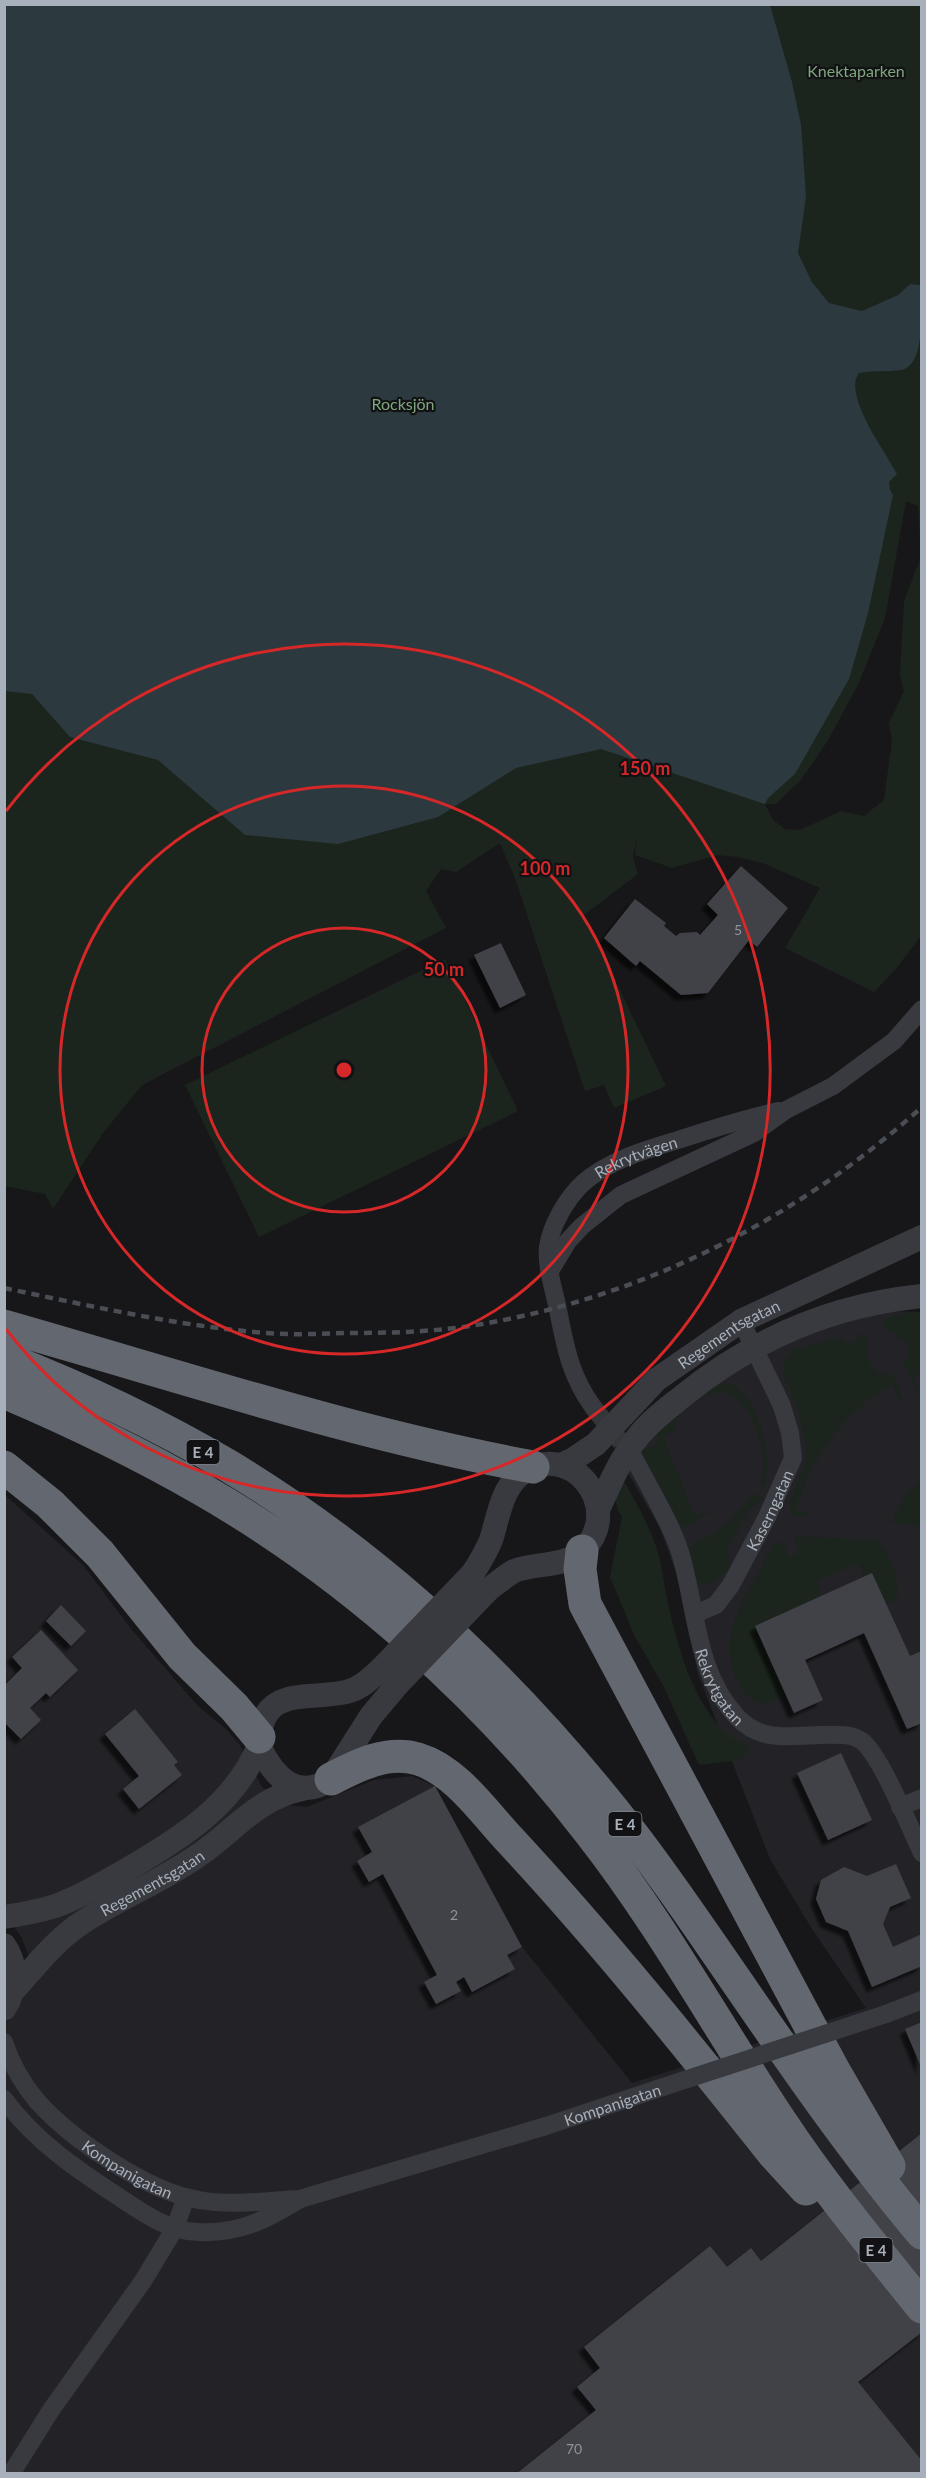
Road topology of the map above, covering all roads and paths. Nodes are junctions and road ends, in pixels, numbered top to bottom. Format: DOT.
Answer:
graph roads {
  1 [pos="921,1009"];
  2 [pos="786,1110"];
  3 [pos="921,1237"];
  4 [pos="550,1271"];
  5 [pos="921,1296"];
  6 [pos="741,1321"];
  7 [pos="4,1326"];
  8 [pos="753,1346"];
  9 [pos="4,1358"];
  10 [pos="4,1392"];
  11 [pos="593,1407"];
  12 [pos="634,1458"];
  13 [pos="546,1466"];
  14 [pos="4,1467"];
  15 [pos="598,1510"];
  16 [pos="582,1551"];
  17 [pos="480,1581"];
  18 [pos="695,1614"];
  19 [pos="389,1677"];
  20 [pos="259,1742"];
  21 [pos="317,1784"];
  22 [pos="921,1798"];
  23 [pos="900,1808"];
  24 [pos="921,1853"];
  25 [pos="4,1917"];
  26 [pos="4,1946"];
  27 [pos="9,2000"];
  28 [pos="921,2000"];
  29 [pos="4,2042"];
  30 [pos="4,2099"];
  31 [pos="186,2197"];
  32 [pos="300,2199"];
  33 [pos="921,2226"];
  34 [pos="175,2228"];
  35 [pos="921,2234"];
  36 [pos="921,2307"];
  37 [pos="11,2470"];
  1 -- 2 [label="street, Rekrytvägen"];
  2 -- 4 [label="street, Rekrytvägen"];
  2 -- 4 [label="street, Rekrytvägen"];
  3 -- 6 [label="street, Regementsgatan"];
  4 -- 11 [label="street, Rekrytvägen"];
  5 -- 8 [label="street, Regementsgatan"];
  6 -- 8 [label="street, Kaserngatan"];
  6 -- 13 [label="street, Regementsgatan"];
  7 -- 13 [label="highway"];
  8 -- 15 [label="street, Regementsgatan"];
  8 -- 18 [label="street, Kaserngatan"];
  9 -- 35 [label="highway, E 4"];
  10 -- 36 [label="highway, E 4"];
  12 -- 18 [label="street, Rekrytgatan"];
  13 -- 15 [label="street"];
  13 -- 17 [label="street, Regementsgatan"];
  14 -- 20 [label="highway"];
  15 -- 16 [label="street, Regementsgatan"];
  16 -- 17 [label="street"];
  16 -- 33 [label="highway"];
  17 -- 19 [label="street, bridge"];
  18 -- 23 [label="street, Rekrytgatan"];
  19 -- 20 [label="street, Regementsgatan"];
  19 -- 21 [label="street"];
  20 -- 21 [label="street"];
  20 -- 25 [label="street, Regementsgatan"];
  21 -- 27 [label="street, Regementsgatan"];
  21 -- 36 [label="highway"];
  22 -- 23 [label="street"];
  23 -- 24 [label="street"];
  26 -- 27 [label="street"];
  28 -- 32 [label="street, Kompanigatan, bridge"];
  29 -- 31 [label="street, Kompanigatan"];
  30 -- 34 [label="street, Kompanigatan"];
  31 -- 32 [label="street, Kompanigatan"];
  31 -- 34 [label="street"];
  32 -- 34 [label="street, Kompanigatan"];
  34 -- 37 [label="street"];
}
